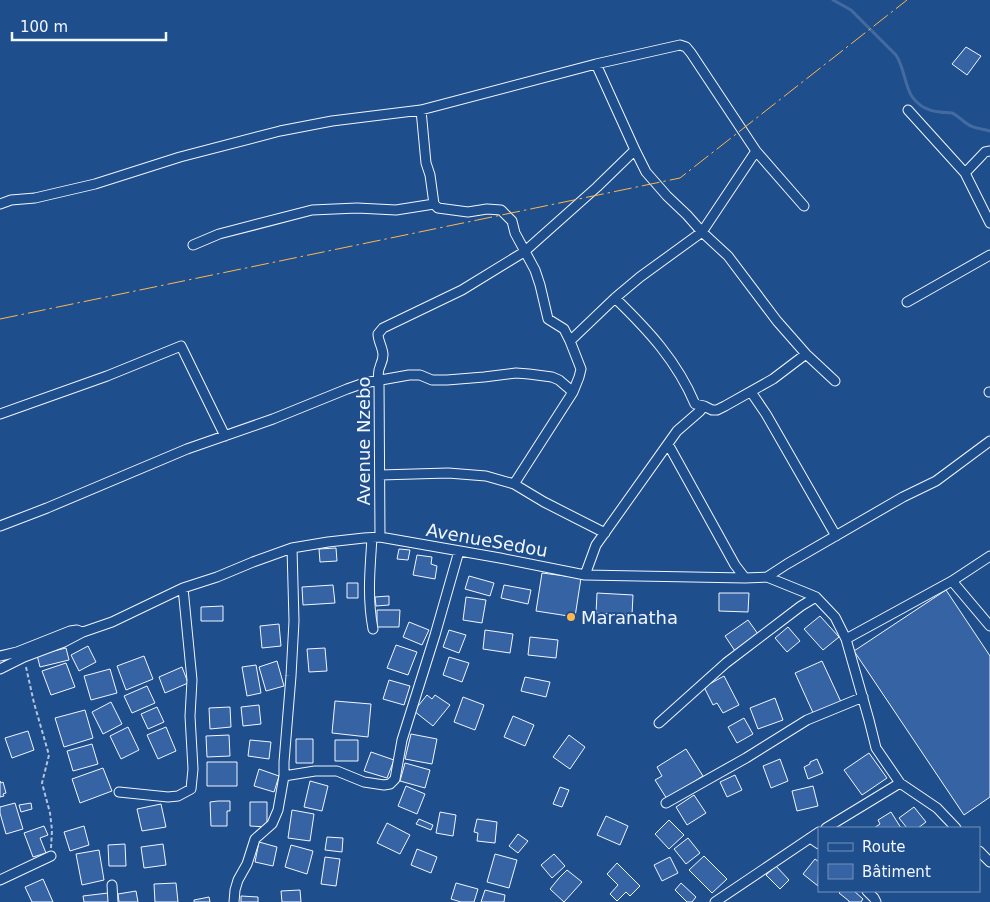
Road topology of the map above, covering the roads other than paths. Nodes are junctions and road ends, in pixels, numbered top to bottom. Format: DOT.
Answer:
graph roads {
  1 [pos="596,64"];
  2 [pos="421,110"];
  3 [pos="908,110"];
  4 [pos="636,150"];
  5 [pos="756,151"];
  6 [pos="990,151"];
  7 [pos="965,173"];
  8 [pos="0,204"];
  9 [pos="434,204"];
  10 [pos="804,206"];
  11 [pos="990,223"];
  12 [pos="702,232"];
  13 [pos="193,245"];
  14 [pos="524,252"];
  15 [pos="990,255"];
  16 [pos="615,298"];
  17 [pos="907,302"];
  18 [pos="570,341"];
  19 [pos="806,354"];
  20 [pos="379,381"];
  21 [pos="835,382"];
  22 [pos="573,392"];
  23 [pos="751,392"];
  24 [pos="704,406"];
  25 [pos="0,414"];
  26 [pos="225,436"];
  27 [pos="990,441"];
  28 [pos="668,444"];
  29 [pos="380,475"];
  30 [pos="514,484"];
  31 [pos="0,526"];
  32 [pos="605,533"];
  33 [pos="836,536"];
  34 [pos="376,538"];
  35 [pos="292,548"];
  36 [pos="459,551"];
  37 [pos="990,556"];
  38 [pos="585,575"];
  39 [pos="745,578"];
  40 [pos="767,578"];
  41 [pos="952,581"];
  42 [pos="183,588"];
  43 [pos="816,597"];
  44 [pos="990,626"];
  45 [pos="373,629"];
  46 [pos="83,632"];
  47 [pos="846,639"];
  48 [pos="0,656"];
  49 [pos="0,669"];
  50 [pos="863,697"];
  51 [pos="659,723"];
  52 [pos="284,776"];
  53 [pos="900,783"];
  54 [pos="119,792"];
  55 [pos="666,803"];
  56 [pos="828,827"];
  57 [pos="955,827"];
  58 [pos="818,833"];
  59 [pos="810,838"];
  60 [pos="818,843"];
  61 [pos="50,856"];
  62 [pos="0,880"];
  63 [pos="112,885"];
  64 [pos="868,892"];
  65 [pos="113,902"];
  66 [pos="234,902"];
  67 [pos="715,902"];
  68 [pos="876,902"];
  1 -- 2 [label="street"];
  1 -- 4 [label="street"];
  1 -- 5 [label="street"];
  2 -- 8 [label="street"];
  2 -- 9 [label="street"];
  3 -- 7 [label="street"];
  4 -- 12 [label="street"];
  4 -- 14 [label="street"];
  5 -- 10 [label="street"];
  5 -- 12 [label="street"];
  6 -- 7 [label="street"];
  7 -- 11 [label="street"];
  9 -- 13 [label="street"];
  9 -- 14 [label="street"];
  12 -- 16 [label="street"];
  12 -- 19 [label="street"];
  14 -- 18 [label="street"];
  14 -- 20 [label="street, Avenue Nzebo"];
  15 -- 17 [label="street"];
  16 -- 18 [label="street"];
  16 -- 24 [label="street"];
  18 -- 22 [label="street"];
  19 -- 21 [label="street"];
  19 -- 23 [label="street"];
  20 -- 22 [label="street"];
  20 -- 26 [label="street"];
  20 -- 29 [label="street, Avenue Nzebo"];
  22 -- 30 [label="street"];
  23 -- 24 [label="street"];
  23 -- 33 [label="street"];
  24 -- 28 [label="street"];
  25 -- 26 [label="street"];
  26 -- 31 [label="street"];
  27 -- 33 [label="street"];
  28 -- 32 [label="street"];
  28 -- 39 [label="street"];
  29 -- 30 [label="street"];
  29 -- 34 [label="street, Avenue Nzebo"];
  30 -- 32 [label="street"];
  32 -- 38 [label="street"];
  33 -- 40 [label="street"];
  34 -- 35 [label="street, AvenueSedou"];
  34 -- 36 [label="street, AvenueSedou"];
  34 -- 45 [label="street, Avenue Nzebo"];
  35 -- 42 [label="street, AvenueSedou"];
  35 -- 52 [label="street"];
  36 -- 38 [label="street, AvenueSedou"];
  36 -- 52 [label="street"];
  37 -- 41 [label="street"];
  38 -- 39 [label="street, AvenueSedou"];
  39 -- 40 [label="street, AvenueSedou"];
  40 -- 43 [label="street, AvenueSedou"];
  41 -- 44 [label="street"];
  41 -- 47 [label="street"];
  42 -- 46 [label="street, AvenueSedou"];
  42 -- 54 [label="street"];
  43 -- 47 [label="street, AvenueSedou"];
  43 -- 51 [label="street"];
  46 -- 48 [label="street"];
  46 -- 49 [label="street"];
  47 -- 50 [label="street, AvenueSedou"];
  50 -- 53 [label="street, AvenueSedou"];
  50 -- 55 [label="street"];
  52 -- 66 [label="street"];
  53 -- 56 [label="street"];
  53 -- 57 [label="street"];
  58 -- 59 [label="street"];
  59 -- 60 [label="street"];
  59 -- 67 [label="street"];
  61 -- 62 [label="street"];
  63 -- 65 [label="street"];
  64 -- 68 [label="street"];
}
